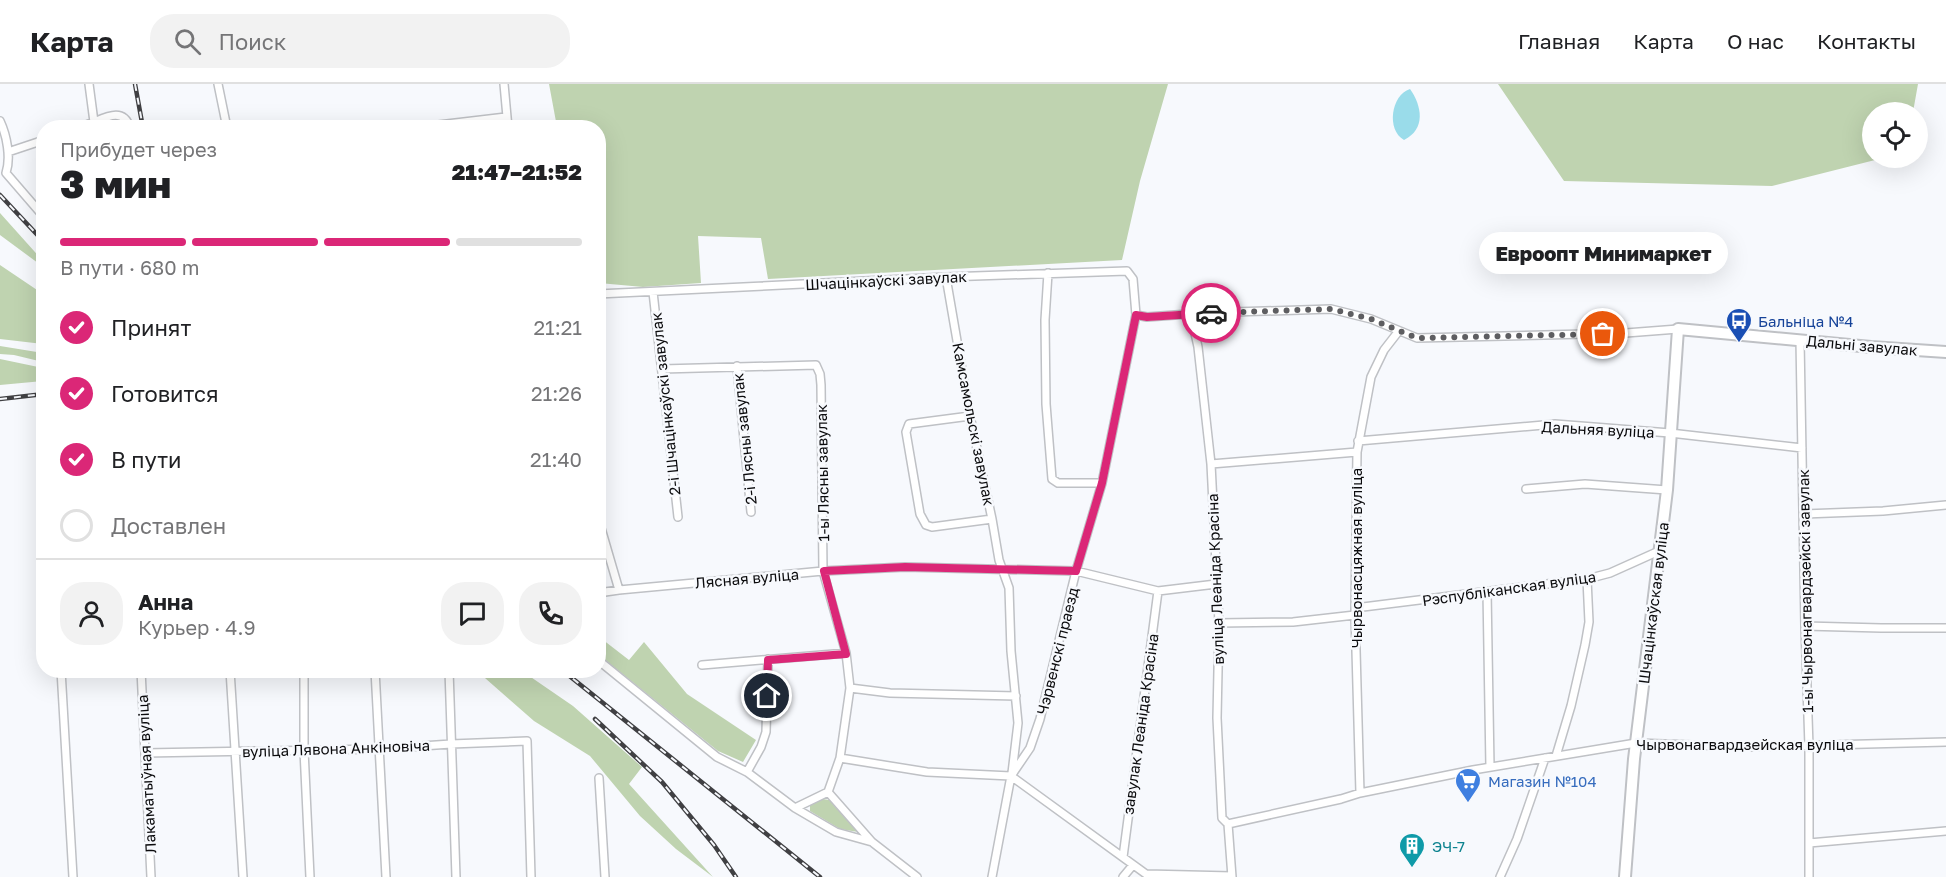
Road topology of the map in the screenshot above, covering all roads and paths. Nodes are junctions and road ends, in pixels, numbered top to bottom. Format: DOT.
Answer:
graph roads {
  1 [pos="89,84"];
  2 [pos="218,84"];
  3 [pos="504,84"];
  4 [pos="506,117"];
  5 [pos="94,120"];
  6 [pos="99,120"];
  7 [pos="126,120"];
  8 [pos="225,120"];
  9 [pos="481,120"];
  10 [pos="507,120"];
  11 [pos="0,121"];
  12 [pos="36,143"];
  13 [pos="8,152"];
  14 [pos="36,208"];
  15 [pos="1048,273"];
  16 [pos="946,277"];
  17 [pos="653,292"];
  18 [pos="606,294"];
  19 [pos="1136,315"];
  20 [pos="1191,315"];
  21 [pos="1678,328"];
  22 [pos="1398,332"];
  23 [pos="1800,340"];
  24 [pos="1946,353"];
  25 [pos="737,366"];
  26 [pos="662,369"];
  27 [pos="970,416"];
  28 [pos="1670,433"];
  29 [pos="1358,441"];
  30 [pos="1802,448"];
  31 [pos="1357,452"];
  32 [pos="1210,464"];
  33 [pos="1102,483"];
  34 [pos="1526,489"];
  35 [pos="1666,490"];
  36 [pos="1946,505"];
  37 [pos="751,512"];
  38 [pos="1804,514"];
  39 [pos="678,517"];
  40 [pos="993,519"];
  41 [pos="606,545"];
  42 [pos="1659,551"];
  43 [pos="1005,570"];
  44 [pos="824,571"];
  45 [pos="1076,571"];
  46 [pos="1587,579"];
  47 [pos="1216,584"];
  48 [pos="619,590"];
  49 [pos="1158,591"];
  50 [pos="1487,591"];
  51 [pos="606,592"];
  52 [pos="1355,612"];
  53 [pos="1219,623"];
  54 [pos="1805,626"];
  55 [pos="1946,628"];
  56 [pos="846,654"];
  57 [pos="768,660"];
  58 [pos="702,664"];
  59 [pos="606,667"];
  60 [pos="61,678"];
  61 [pos="141,678"];
  62 [pos="230,678"];
  63 [pos="304,678"];
  64 [pos="375,678"];
  65 [pos="450,678"];
  66 [pos="850,688"];
  67 [pos="1016,696"];
  68 [pos="1946,742"];
  69 [pos="1636,743"];
  70 [pos="451,744"];
  71 [pos="1809,747"];
  72 [pos="378,749"];
  73 [pos="304,750"];
  74 [pos="234,752"];
  75 [pos="145,753"];
  76 [pos="1556,756"];
  77 [pos="840,758"];
  78 [pos="1545,758"];
  79 [pos="1490,767"];
  80 [pos="747,772"];
  81 [pos="1011,776"];
  82 [pos="599,778"];
  83 [pos="828,792"];
  84 [pos="1360,793"];
  85 [pos="795,808"];
  86 [pos="1228,824"];
  87 [pos="1946,831"];
  88 [pos="872,842"];
  89 [pos="1809,843"];
  90 [pos="1123,857"];
  91 [pos="1133,865"];
  92 [pos="73,877"];
  93 [pos="151,877"];
  94 [pos="243,877"];
  95 [pos="310,877"];
  96 [pos="386,877"];
  97 [pos="456,877"];
  98 [pos="531,877"];
  99 [pos="605,877"];
  100 [pos="917,877"];
  101 [pos="992,877"];
  102 [pos="1123,877"];
  103 [pos="1232,877"];
  104 [pos="1500,877"];
  105 [pos="1625,877"];
  106 [pos="1809,877"];
  1 -- 5 [label="street"];
  2 -- 8 [label="street"];
  3 -- 4 [label="street"];
  4 -- 9 [label="street"];
  4 -- 10 [label="street"];
  6 -- 7 [label="street"];
  11 -- 13 [label="street"];
  12 -- 13 [label="street"];
  13 -- 14 [label="street"];
  15 -- 16 [label="street, Шчацінкаўскі завулак"];
  15 -- 19 [label="street, Шчацінкаўскі завулак"];
  15 -- 33 [label="street"];
  16 -- 17 [label="street, Шчацінкаўскі завулак"];
  16 -- 27 [label="street, Камсамольскі завулак"];
  17 -- 18 [label="street, Шчацінкаўскі завулак"];
  17 -- 26 [label="street, 2-і Шчацінкаўскі завулак"];
  19 -- 20 [label="street, Дальні завулак"];
  19 -- 33 [label="street, Чэрвенскі праезд"];
  20 -- 22 [label="street, Дальні завулак"];
  20 -- 32 [label="street, вуліца Леаніда Красіна"];
  21 -- 22 [label="street, Дальні завулак"];
  21 -- 23 [label="street, Дальні завулак"];
  21 -- 28 [label="street, Шчацінкаўская вуліца"];
  22 -- 29 [label="street, Чырвонасцяжная вуліца"];
  23 -- 24 [label="street, Дальні завулак"];
  23 -- 30 [label="street, 1-ы Чырвонагвардзейскі завулак"];
  25 -- 26 [label="street"];
  25 -- 37 [label="street, 2-і Лясны завулак"];
  25 -- 44 [label="street, 1-ы Лясны завулак"];
  26 -- 39 [label="street, 2-і Шчацінкаўскі завулак"];
  27 -- 40 [label="street, Камсамольскі завулак"];
  27 -- 40 [label="street"];
  28 -- 29 [label="street, Дальняя вуліца"];
  28 -- 30 [label="street, Дальняя вуліца"];
  28 -- 35 [label="street, Шчацінкаўская вуліца"];
  29 -- 31 [label="street, Чырвонасцяжная вуліца"];
  30 -- 38 [label="street, 1-ы Чырвонагвардзейскі завулак"];
  31 -- 32 [label="street"];
  31 -- 52 [label="street, Чырвонасцяжная вуліца"];
  32 -- 47 [label="street, вуліца Леаніда Красіна"];
  33 -- 45 [label="street, Чэрвенскі праезд"];
  34 -- 35 [label="street"];
  35 -- 42 [label="street, Шчацінкаўская вуліца"];
  36 -- 38 [label="street"];
  38 -- 54 [label="street, 1-ы Чырвонагвардзейскі завулак"];
  40 -- 43 [label="street, Камсамольскі завулак"];
  41 -- 48 [label="street"];
  42 -- 46 [label="street, Рэспубліканская вуліца"];
  42 -- 69 [label="street, Шчацінкаўская вуліца"];
  43 -- 44 [label="street, Лясная вуліца"];
  43 -- 45 [label="street, Лясная вуліца"];
  43 -- 67 [label="street, Камсамольскі завулак"];
  44 -- 48 [label="street, Лясная вуліца"];
  44 -- 56 [label="street, 1-ы Лясны завулак"];
  45 -- 49 [label="street, Лясная вуліца"];
  45 -- 81 [label="street, Чэрвенскі праезд"];
  46 -- 50 [label="street, Рэспубліканская вуліца"];
  46 -- 76 [label="street"];
  47 -- 49 [label="street, Лясная вуліца"];
  47 -- 53 [label="street, вуліца Леаніда Красіна"];
  48 -- 51 [label="street, Лясная вуліца"];
  49 -- 90 [label="street, завулак Леаніда Красіна"];
  50 -- 52 [label="street, Рэспубліканская вуліца"];
  50 -- 79 [label="street"];
  52 -- 53 [label="street, Рэспубліканская вуліца"];
  52 -- 84 [label="street, Чырвонасцяжная вуліца"];
  53 -- 86 [label="street, вуліца Леаніда Красіна"];
  54 -- 55 [label="street"];
  54 -- 71 [label="street, 1-ы Чырвонагвардзейскі завулак"];
  56 -- 57 [label="street"];
  56 -- 66 [label="street, 1-ы Лясны завулак"];
  57 -- 58 [label="street"];
  57 -- 80 [label="street"];
  59 -- 80 [label="street"];
  60 -- 92 [label="street"];
  61 -- 75 [label="street, Лакаматыўная вуліца"];
  62 -- 74 [label="street"];
  63 -- 73 [label="street"];
  64 -- 72 [label="street"];
  65 -- 70 [label="street"];
  66 -- 67 [label="street"];
  66 -- 77 [label="street, 1-ы Лясны завулак"];
  67 -- 81 [label="street, Камсамольскі завулак"];
  68 -- 71 [label="street, Чырвонагвардзейская вуліца"];
  69 -- 71 [label="street, Чырвонагвардзейская вуліца"];
  69 -- 76 [label="street, Чырвонагвардзейская вуліца"];
  69 -- 105 [label="street, Шчацінкаўская вуліца"];
  70 -- 72 [label="street, вуліца Лявона Анкіновіча"];
  70 -- 97 [label="street"];
  70 -- 98 [label="street, вуліца Лявона Анкіновіча"];
  71 -- 89 [label="street, 1-ы Чырвонагвардзейскі завулак"];
  72 -- 73 [label="street, вуліца Лявона Анкіновіча"];
  72 -- 96 [label="street"];
  73 -- 74 [label="street, вуліца Лявона Анкіновіча"];
  73 -- 95 [label="street"];
  74 -- 75 [label="street, вуліца Лявона Анкіновіча"];
  74 -- 94 [label="street"];
  75 -- 93 [label="street, Лакаматыўная вуліца"];
  76 -- 78 [label="street, Чырвонагвардзейская вуліца"];
  77 -- 81 [label="street"];
  77 -- 83 [label="street, 1-ы Лясны завулак"];
  78 -- 79 [label="street, Чырвонагвардзейская вуліца"];
  78 -- 104 [label="street"];
  79 -- 84 [label="street, Чырвонагвардзейская вуліца"];
  80 -- 85 [label="street"];
  81 -- 90 [label="street"];
  81 -- 101 [label="street, Чэрвенскі праезд"];
  82 -- 99 [label="street"];
  83 -- 85 [label="street"];
  83 -- 88 [label="street"];
  84 -- 86 [label="street, Чырвонагвардзейская вуліца"];
  85 -- 88 [label="street"];
  86 -- 103 [label="street, вуліца Леаніда Красіна"];
  87 -- 89 [label="street"];
  88 -- 100 [label="street"];
  89 -- 106 [label="street, 1-ы Чырвонагвардзейскі завулак"];
  90 -- 91 [label="street"];
  91 -- 102 [label="street"];
  91 -- 103 [label="street"];
}
